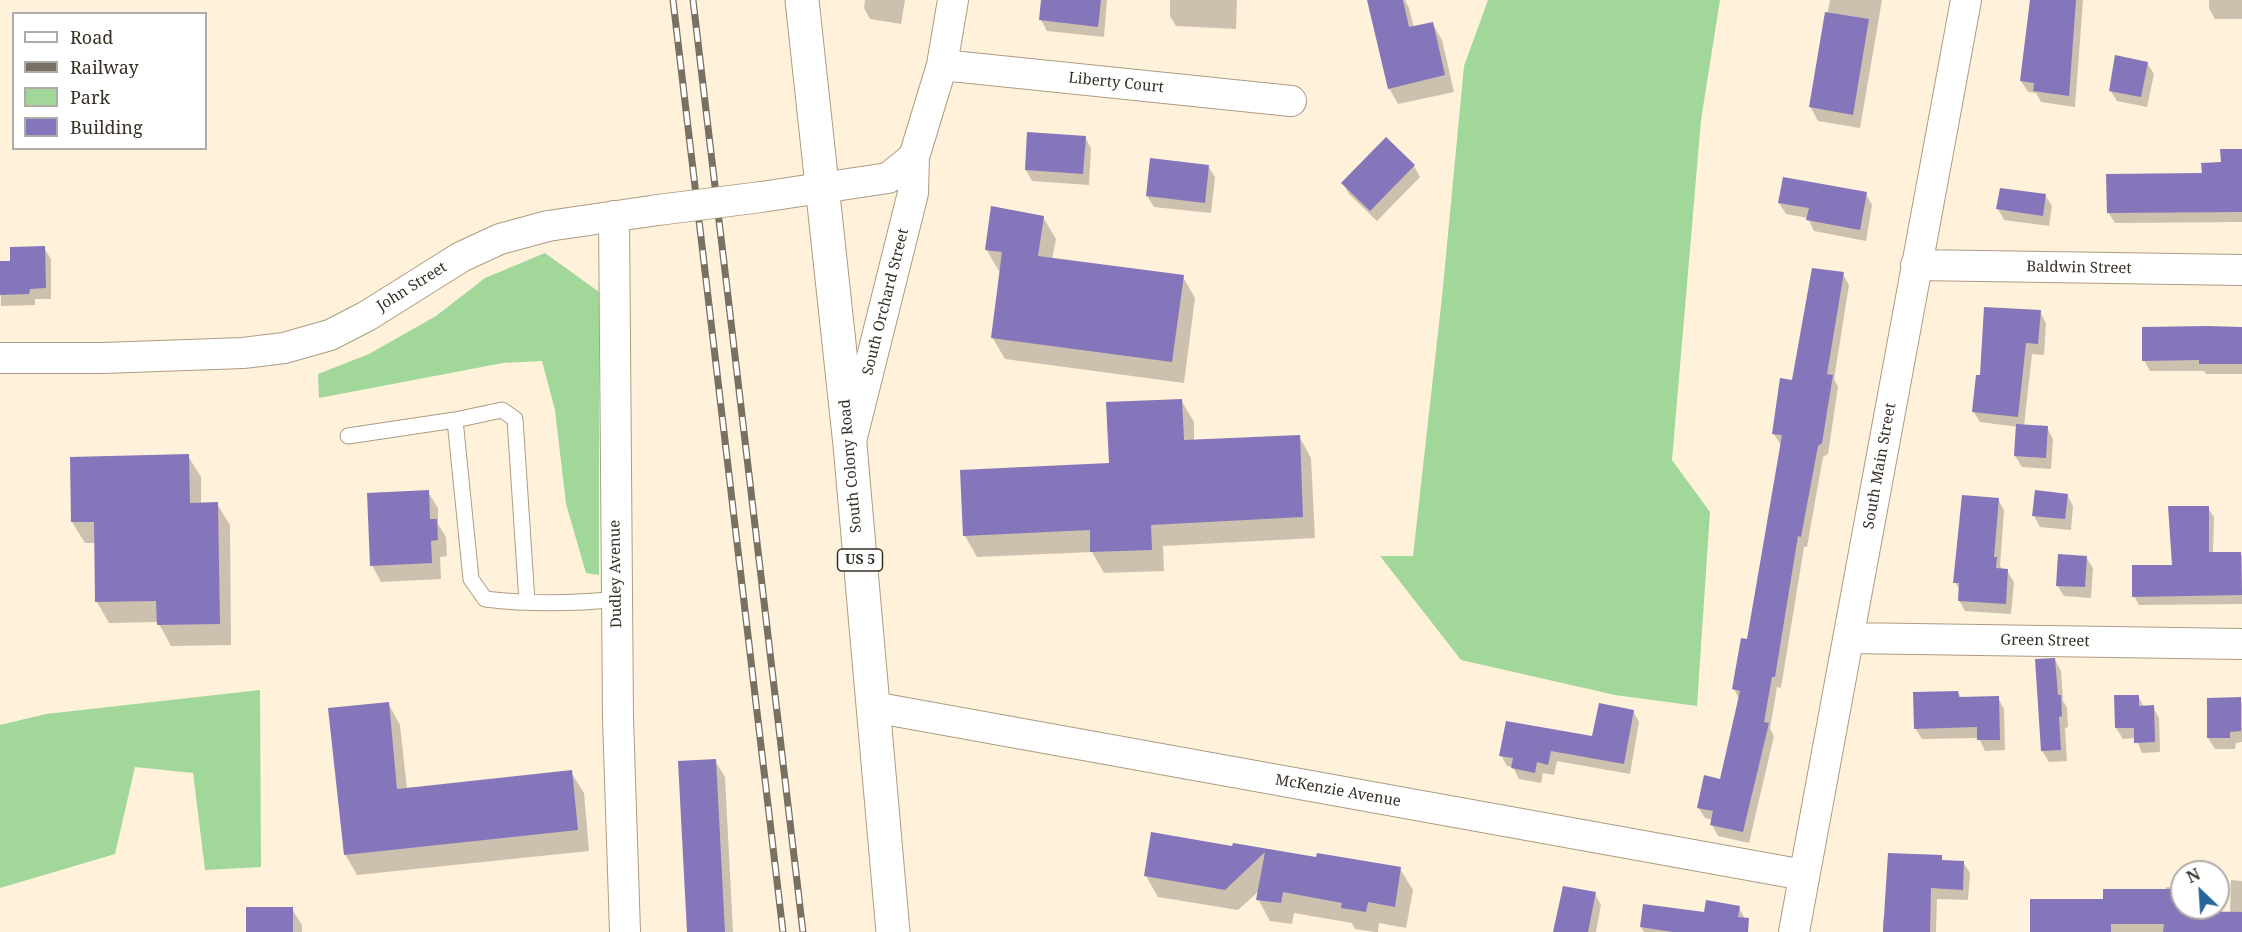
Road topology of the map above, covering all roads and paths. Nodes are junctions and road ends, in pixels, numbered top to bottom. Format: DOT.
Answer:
graph roads {
  1 [pos="802,0"];
  2 [pos="953,0"];
  3 [pos="1966,0"];
  4 [pos="942,65"];
  5 [pos="1291,101"];
  6 [pos="914,157"];
  7 [pos="823,189"];
  8 [pos="614,216"];
  9 [pos="1916,265"];
  10 [pos="2242,270"];
  11 [pos="0,358"];
  12 [pos="455,420"];
  13 [pos="348,436"];
  14 [pos="850,446"];
  15 [pos="616,599"];
  16 [pos="527,602"];
  17 [pos="1849,638"];
  18 [pos="2242,644"];
  19 [pos="873,707"];
  20 [pos="1804,875"];
  21 [pos="625,932"];
  22 [pos="893,932"];
  23 [pos="1794,932"];
  1 -- 7 [label="main road, South Colony Road / US 5"];
  2 -- 4 [label="street, South Orchard Street"];
  3 -- 9 [label="street, South Main Street"];
  4 -- 5 [label="street, Liberty Court"];
  4 -- 6 [label="street, South Orchard Street"];
  6 -- 7 [label="street"];
  6 -- 14 [label="street, South Orchard Street"];
  7 -- 8 [label="street, John Street, bridge"];
  7 -- 14 [label="main road, South Colony Road / US 5"];
  8 -- 11 [label="street, John Street"];
  8 -- 15 [label="street, Dudley Avenue"];
  9 -- 10 [label="street, Baldwin Street"];
  9 -- 17 [label="street, South Main Street"];
  12 -- 13 [label="lane"];
  12 -- 16 [label="lane"];
  12 -- 16 [label="lane"];
  14 -- 19 [label="main road, South Colony Road / US 5"];
  15 -- 16 [label="lane"];
  15 -- 21 [label="street, Dudley Avenue"];
  17 -- 18 [label="street, Green Street"];
  17 -- 20 [label="street, South Main Street"];
  19 -- 20 [label="street, McKenzie Avenue"];
  19 -- 22 [label="main road, South Colony Road / US 5"];
  20 -- 23 [label="street, South Main Street"];
}
